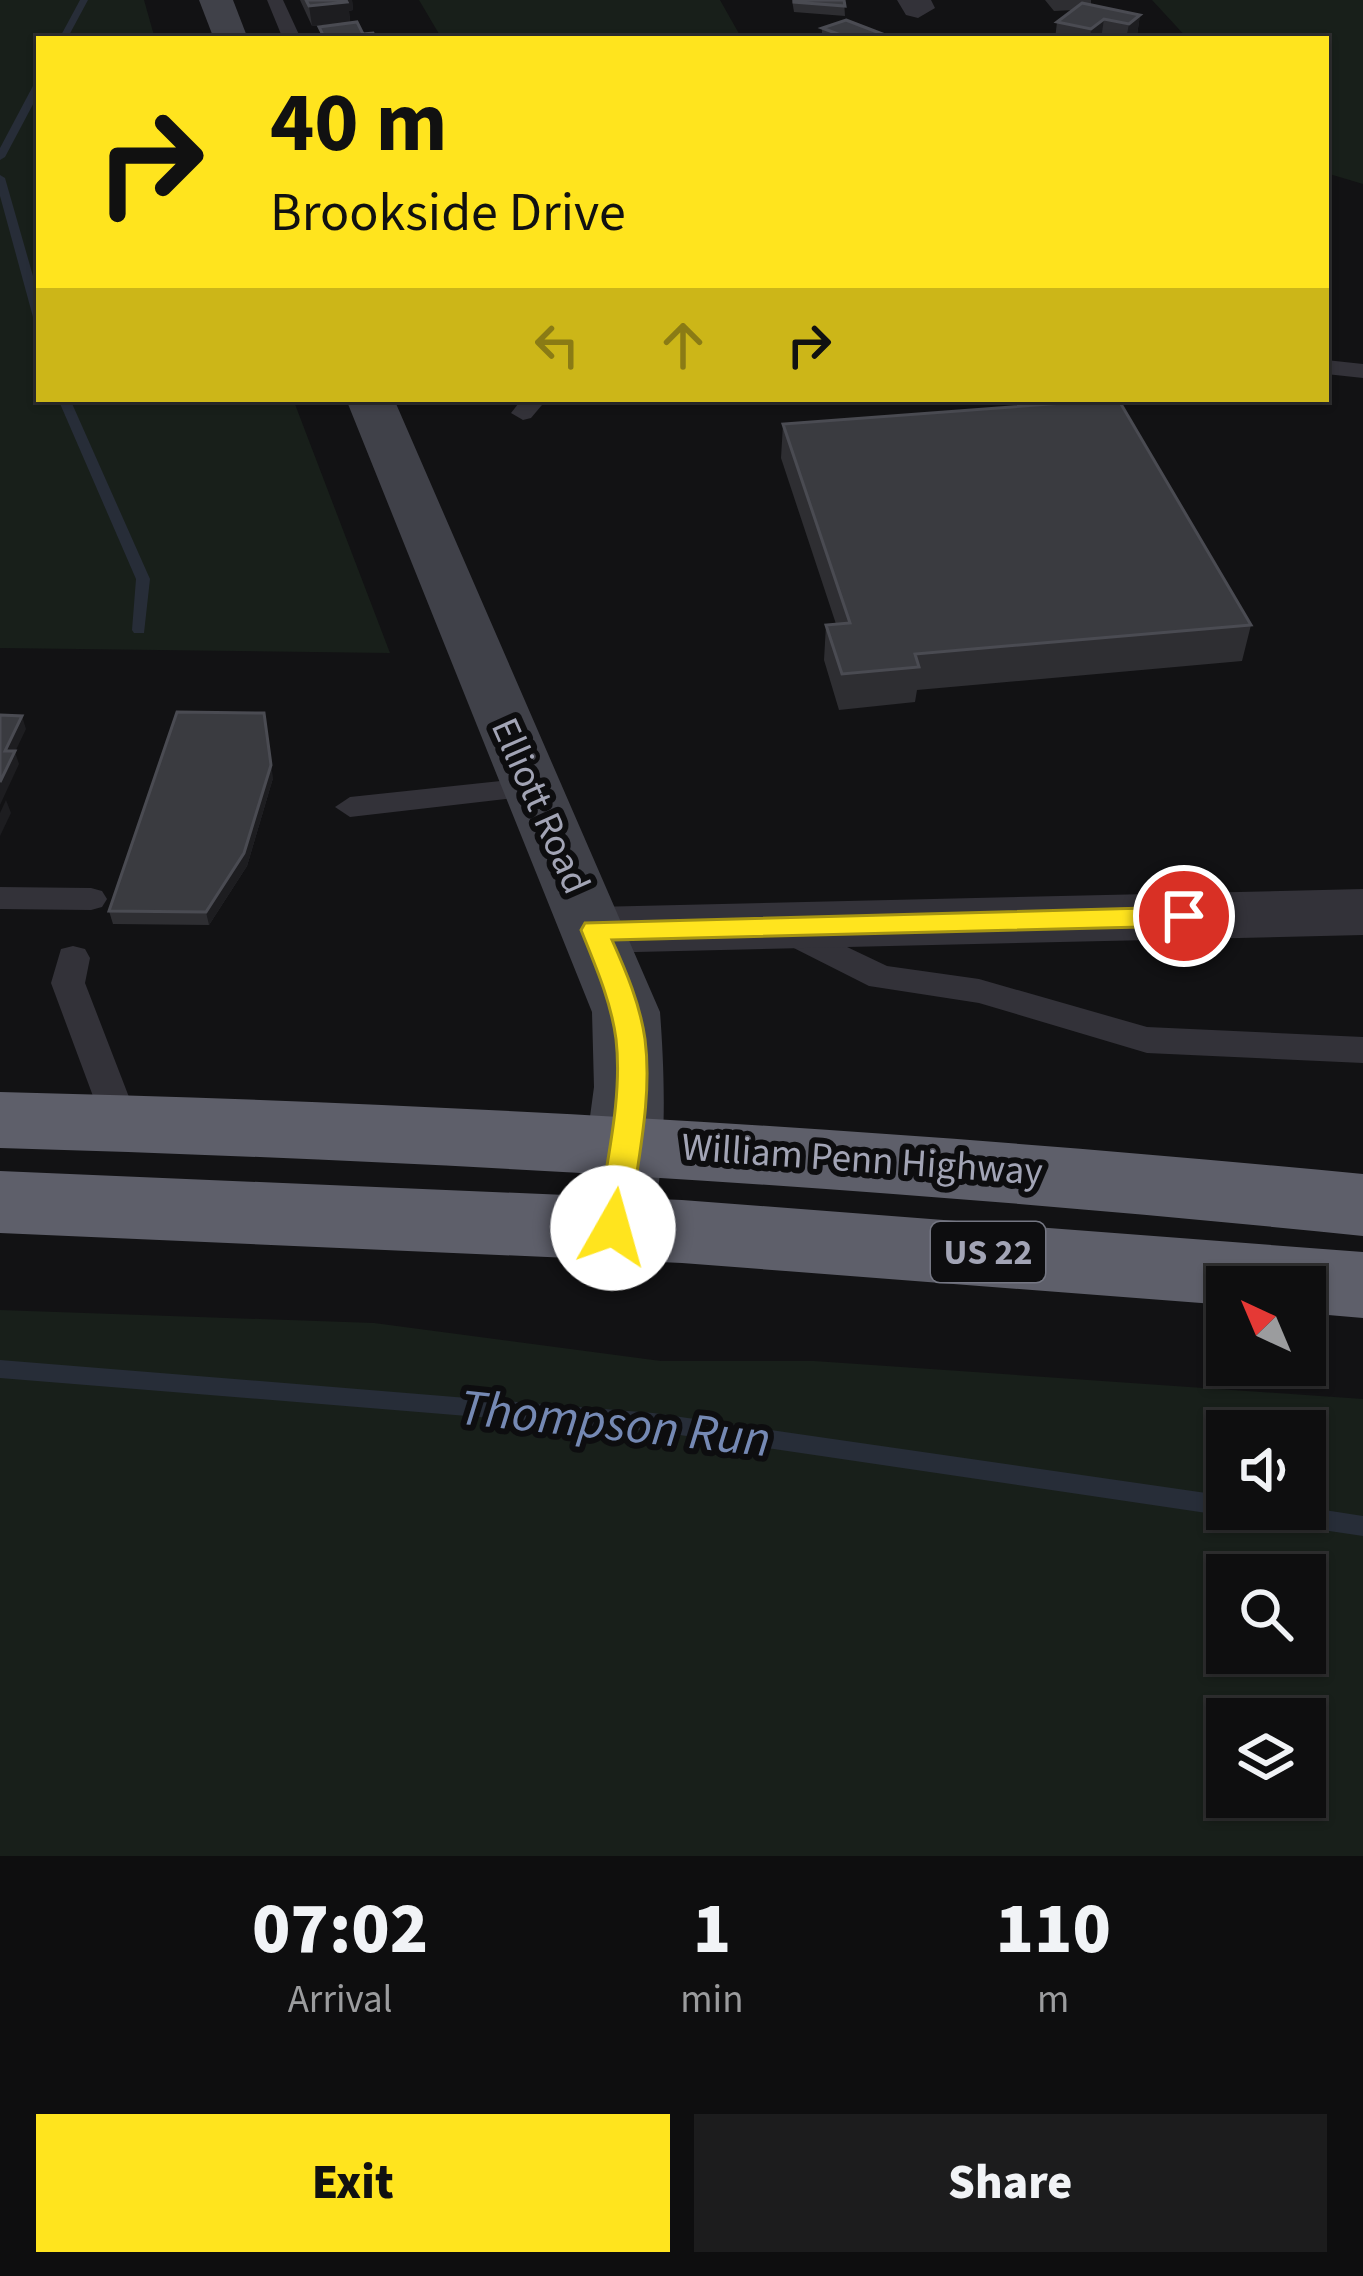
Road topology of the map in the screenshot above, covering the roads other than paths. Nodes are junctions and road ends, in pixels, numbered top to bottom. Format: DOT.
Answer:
graph roads {
  1 [pos="216,0"];
  2 [pos="275,0"];
  3 [pos="230,36"];
  4 [pos="291,36"];
  5 [pos="1329,367"];
  6 [pos="1363,371"];
  7 [pos="371,402"];
  8 [pos="530,788"];
  9 [pos="350,807"];
  10 [pos="0,898"];
  11 [pos="91,899"];
  12 [pos="1363,912"];
  13 [pos="779,926"];
  14 [pos="594,930"];
  15 [pos="73,958"];
  16 [pos="1363,1050"];
  17 [pos="0,1120"];
  18 [pos="121,1123"];
  19 [pos="623,1144"];
  20 [pos="0,1202"];
  21 [pos="1363,1205"];
  22 [pos="613,1228"];
  23 [pos="1363,1285"];
  1 -- 3 [label="street"];
  2 -- 4 [label="lane"];
  5 -- 6 [label="lane"];
  7 -- 8 [label="street, Elliott Road"];
  8 -- 9 [label="lane"];
  8 -- 14 [label="street, Elliott Road"];
  10 -- 11 [label="lane"];
  12 -- 13 [label="street"];
  13 -- 14 [label="street"];
  13 -- 16 [label="lane"];
  14 -- 19 [label="street, Elliott Road"];
  15 -- 18 [label="lane"];
  17 -- 18 [label="highway, William Penn Highway / US 22"];
  18 -- 19 [label="highway, William Penn Highway / US 22"];
  19 -- 21 [label="highway, William Penn Highway / US 22"];
  19 -- 22 [label="street, Elliott Road"];
  20 -- 22 [label="highway, US 22"];
  22 -- 23 [label="highway, US 22"];
}
